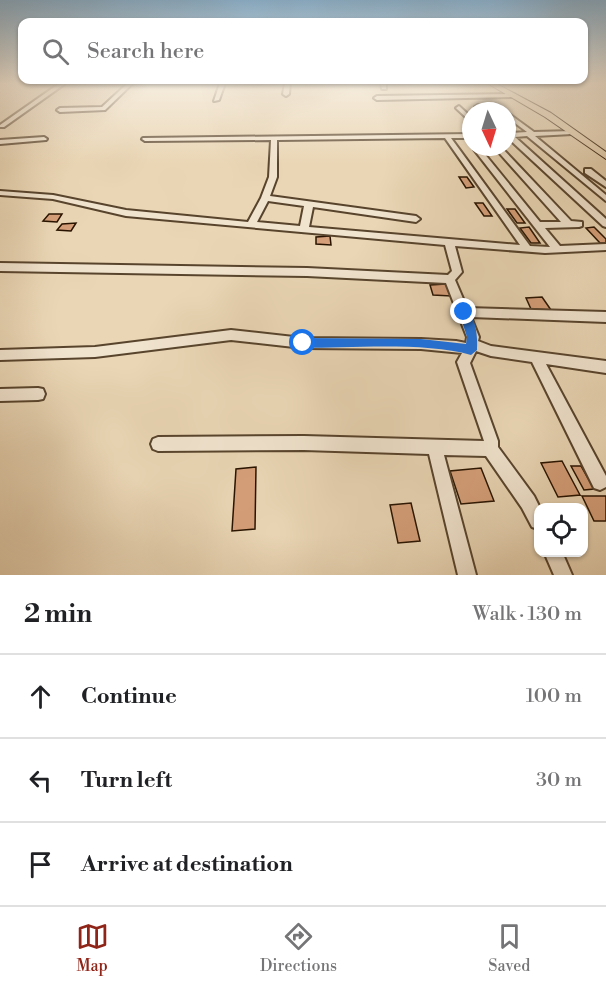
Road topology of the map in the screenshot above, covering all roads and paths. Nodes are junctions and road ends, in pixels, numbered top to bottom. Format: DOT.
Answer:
graph roads {
  1 [pos="25,110"];
  2 [pos="60,110"];
  3 [pos="67,110"];
  4 [pos="536,110"];
  5 [pos="516,122"];
  6 [pos="2,126"];
  7 [pos="572,132"];
  8 [pos="516,134"];
  9 [pos="531,134"];
  10 [pos="462,136"];
  11 [pos="447,137"];
  12 [pos="274,138"];
  13 [pos="44,139"];
  14 [pos="146,139"];
  15 [pos="0,141"];
  16 [pos="516,141"];
  17 [pos="482,156"];
  18 [pos="505,156"];
  19 [pos="606,156"];
  20 [pos="588,171"];
  21 [pos="606,186"];
  22 [pos="0,193"];
  23 [pos="265,198"];
  24 [pos="606,199"];
  25 [pos="309,204"];
  26 [pos="416,219"];
  27 [pos="568,224"];
  28 [pos="579,224"];
  29 [pos="606,224"];
  30 [pos="250,225"];
  31 [pos="539,225"];
  32 [pos="304,230"];
  33 [pos="449,241"];
  34 [pos="606,247"];
  35 [pos="528,249"];
  36 [pos="558,249"];
  37 [pos="0,267"];
  38 [pos="450,279"];
  39 [pos="464,312"];
  40 [pos="606,317"];
  41 [pos="472,348"];
  42 [pos="0,355"];
  43 [pos="536,357"];
  44 [pos="606,367"];
  45 [pos="38,394"];
  46 [pos="0,395"];
  47 [pos="158,444"];
  48 [pos="435,448"];
  49 [pos="490,449"];
  50 [pos="600,482"];
  51 [pos="534,513"];
  52 [pos="555,557"];
  53 [pos="467,575"];
  54 [pos="563,575"];
  1 -- 6 [label="street"];
  2 -- 3 [label="street"];
  4 -- 7 [label="main road"];
  5 -- 9 [label="street"];
  7 -- 9 [label="street"];
  7 -- 19 [label="main road"];
  8 -- 9 [label="street"];
  9 -- 24 [label="street"];
  10 -- 11 [label="street"];
  11 -- 12 [label="street"];
  11 -- 35 [label="street"];
  12 -- 14 [label="street"];
  12 -- 23 [label="street"];
  13 -- 15 [label="street"];
  16 -- 29 [label="street"];
  17 -- 31 [label="street"];
  18 -- 27 [label="street"];
  20 -- 21 [label="street"];
  22 -- 30 [label="street"];
  23 -- 25 [label="street"];
  23 -- 30 [label="street"];
  25 -- 26 [label="street"];
  25 -- 32 [label="street"];
  27 -- 28 [label="street"];
  27 -- 31 [label="street"];
  30 -- 32 [label="street"];
  31 -- 36 [label="street"];
  32 -- 33 [label="street"];
  33 -- 35 [label="street"];
  33 -- 38 [label="street"];
  34 -- 36 [label="street"];
  35 -- 36 [label="street"];
  37 -- 38 [label="street"];
  38 -- 39 [label="street"];
  39 -- 40 [label="street"];
  39 -- 41 [label="street"];
  41 -- 42 [label="street"];
  41 -- 43 [label="street"];
  41 -- 49 [label="street"];
  43 -- 44 [label="street"];
  43 -- 50 [label="street"];
  45 -- 46 [label="street"];
  47 -- 48 [label="street"];
  48 -- 49 [label="street"];
  48 -- 53 [label="street"];
  49 -- 51 [label="street"];
  52 -- 54 [label="street"];
}
